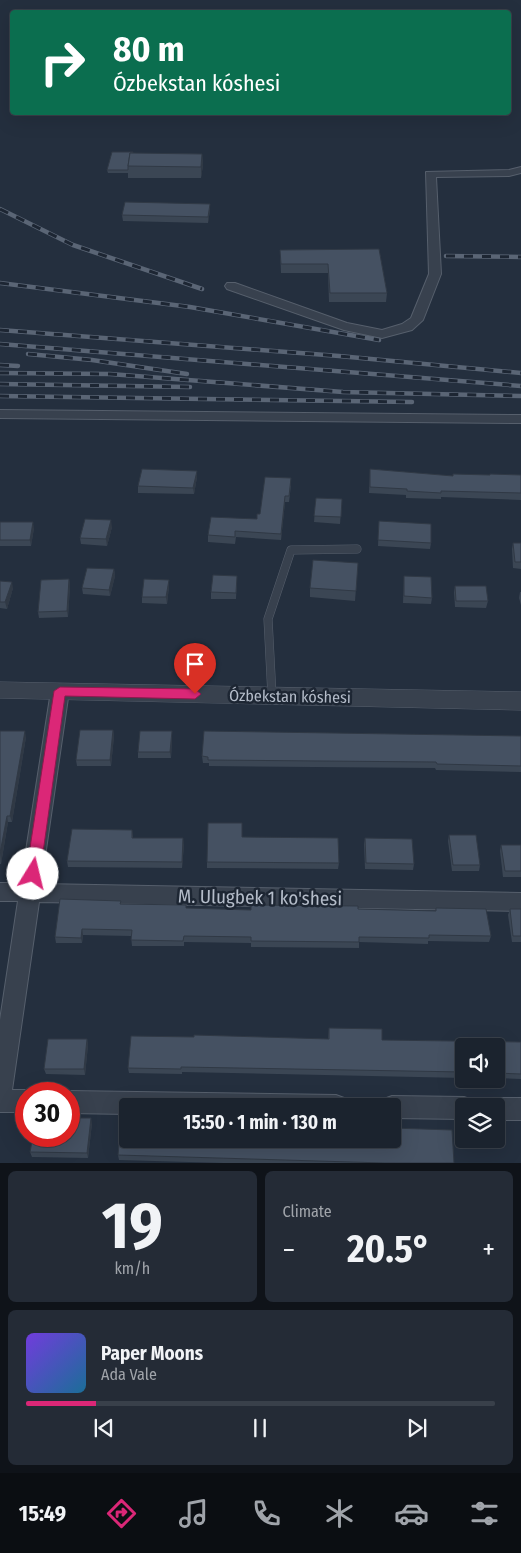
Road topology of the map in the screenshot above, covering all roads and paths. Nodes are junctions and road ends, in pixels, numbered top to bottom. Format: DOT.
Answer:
graph roads {
  1 [pos="521,170"];
  2 [pos="231,286"];
  3 [pos="0,414"];
  4 [pos="521,418"];
  5 [pos="357,549"];
  6 [pos="0,690"];
  7 [pos="60,691"];
  8 [pos="272,696"];
  9 [pos="521,701"];
  10 [pos="0,892"];
  11 [pos="30,892"];
  12 [pos="521,902"];
  13 [pos="0,1093"];
  14 [pos="0,1101"];
  15 [pos="15,1102"];
  16 [pos="80,1102"];
  17 [pos="119,1103"];
  18 [pos="401,1107"];
  19 [pos="455,1108"];
  20 [pos="505,1109"];
  21 [pos="521,1109"];
  1 -- 2 [label="street"];
  3 -- 4 [label="street"];
  5 -- 8 [label="lane"];
  6 -- 7 [label="street, Ózbekstan kóshesi"];
  7 -- 8 [label="street, Ózbekstan kóshesi"];
  7 -- 11 [label="street"];
  8 -- 9 [label="street, Ózbekstan kóshesi"];
  10 -- 11 [label="street, M. Ulugbek 1 ko'shesi"];
  11 -- 12 [label="street, M. Ulugbek 1 ko'shesi"];
  11 -- 13 [label="street"];
  14 -- 15 [label="street"];
  16 -- 17 [label="street"];
  18 -- 19 [label="street"];
  20 -- 21 [label="street"];
}
